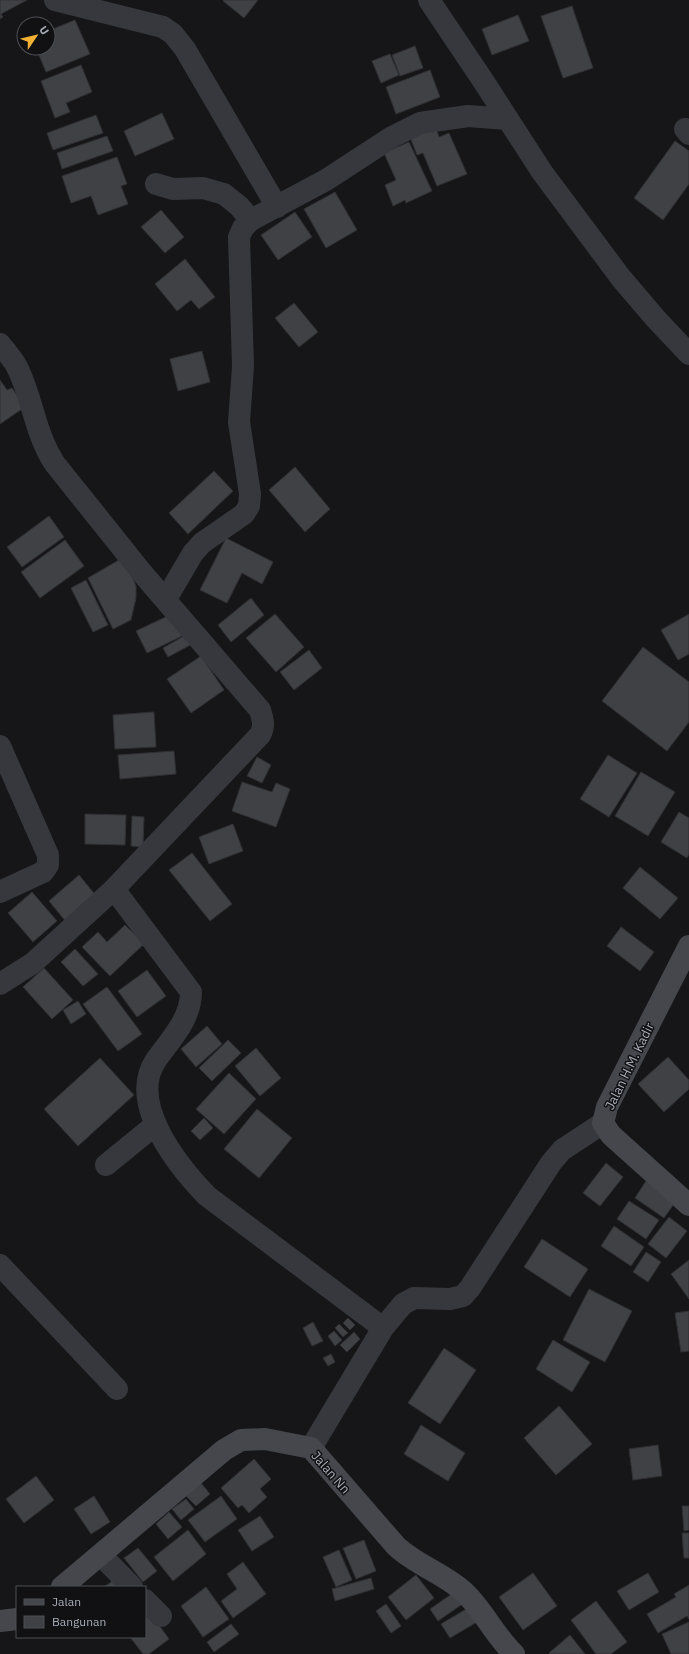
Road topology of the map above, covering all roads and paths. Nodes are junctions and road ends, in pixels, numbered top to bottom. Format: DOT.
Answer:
graph roads {
  1 [pos="55,0"];
  2 [pos="429,0"];
  3 [pos="507,119"];
  4 [pos="156,184"];
  5 [pos="277,207"];
  6 [pos="251,220"];
  7 [pos="0,344"];
  8 [pos="689,354"];
  9 [pos="166,599"];
  10 [pos="0,746"];
  11 [pos="114,889"];
  12 [pos="0,892"];
  13 [pos="689,946"];
  14 [pos="0,984"];
  15 [pos="603,1123"];
  16 [pos="156,1124"];
  17 [pos="106,1165"];
  18 [pos="689,1206"];
  19 [pos="0,1265"];
  20 [pos="382,1328"];
  21 [pos="117,1389"];
  22 [pos="311,1448"];
  23 [pos="101,1554"];
  24 [pos="63,1586"];
  25 [pos="131,1586"];
  26 [pos="146,1601"];
  27 [pos="161,1616"];
  28 [pos="16,1619"];
  29 [pos="0,1621"];
  30 [pos="514,1654"];
  1 -- 5 [label="street"];
  2 -- 3 [label="street"];
  3 -- 5 [label="street"];
  3 -- 8 [label="street"];
  4 -- 6 [label="street"];
  5 -- 6 [label="street"];
  6 -- 9 [label="street"];
  7 -- 9 [label="street"];
  9 -- 11 [label="street"];
  10 -- 12 [label="street"];
  11 -- 14 [label="street"];
  11 -- 16 [label="street"];
  13 -- 15 [label="street, Jalan H.M. Kadir"];
  15 -- 18 [label="street, Jalan H.M. Kadir"];
  15 -- 20 [label="street"];
  16 -- 17 [label="street"];
  16 -- 20 [label="street"];
  19 -- 21 [label="street"];
  20 -- 22 [label="street"];
  22 -- 23 [label="street, Jalan Nn"];
  22 -- 30 [label="street, Jalan Nn"];
  23 -- 24 [label="street, Jalan Nn"];
  23 -- 25 [label="street"];
  26 -- 27 [label="street"];
  28 -- 29 [label="street"];
}
